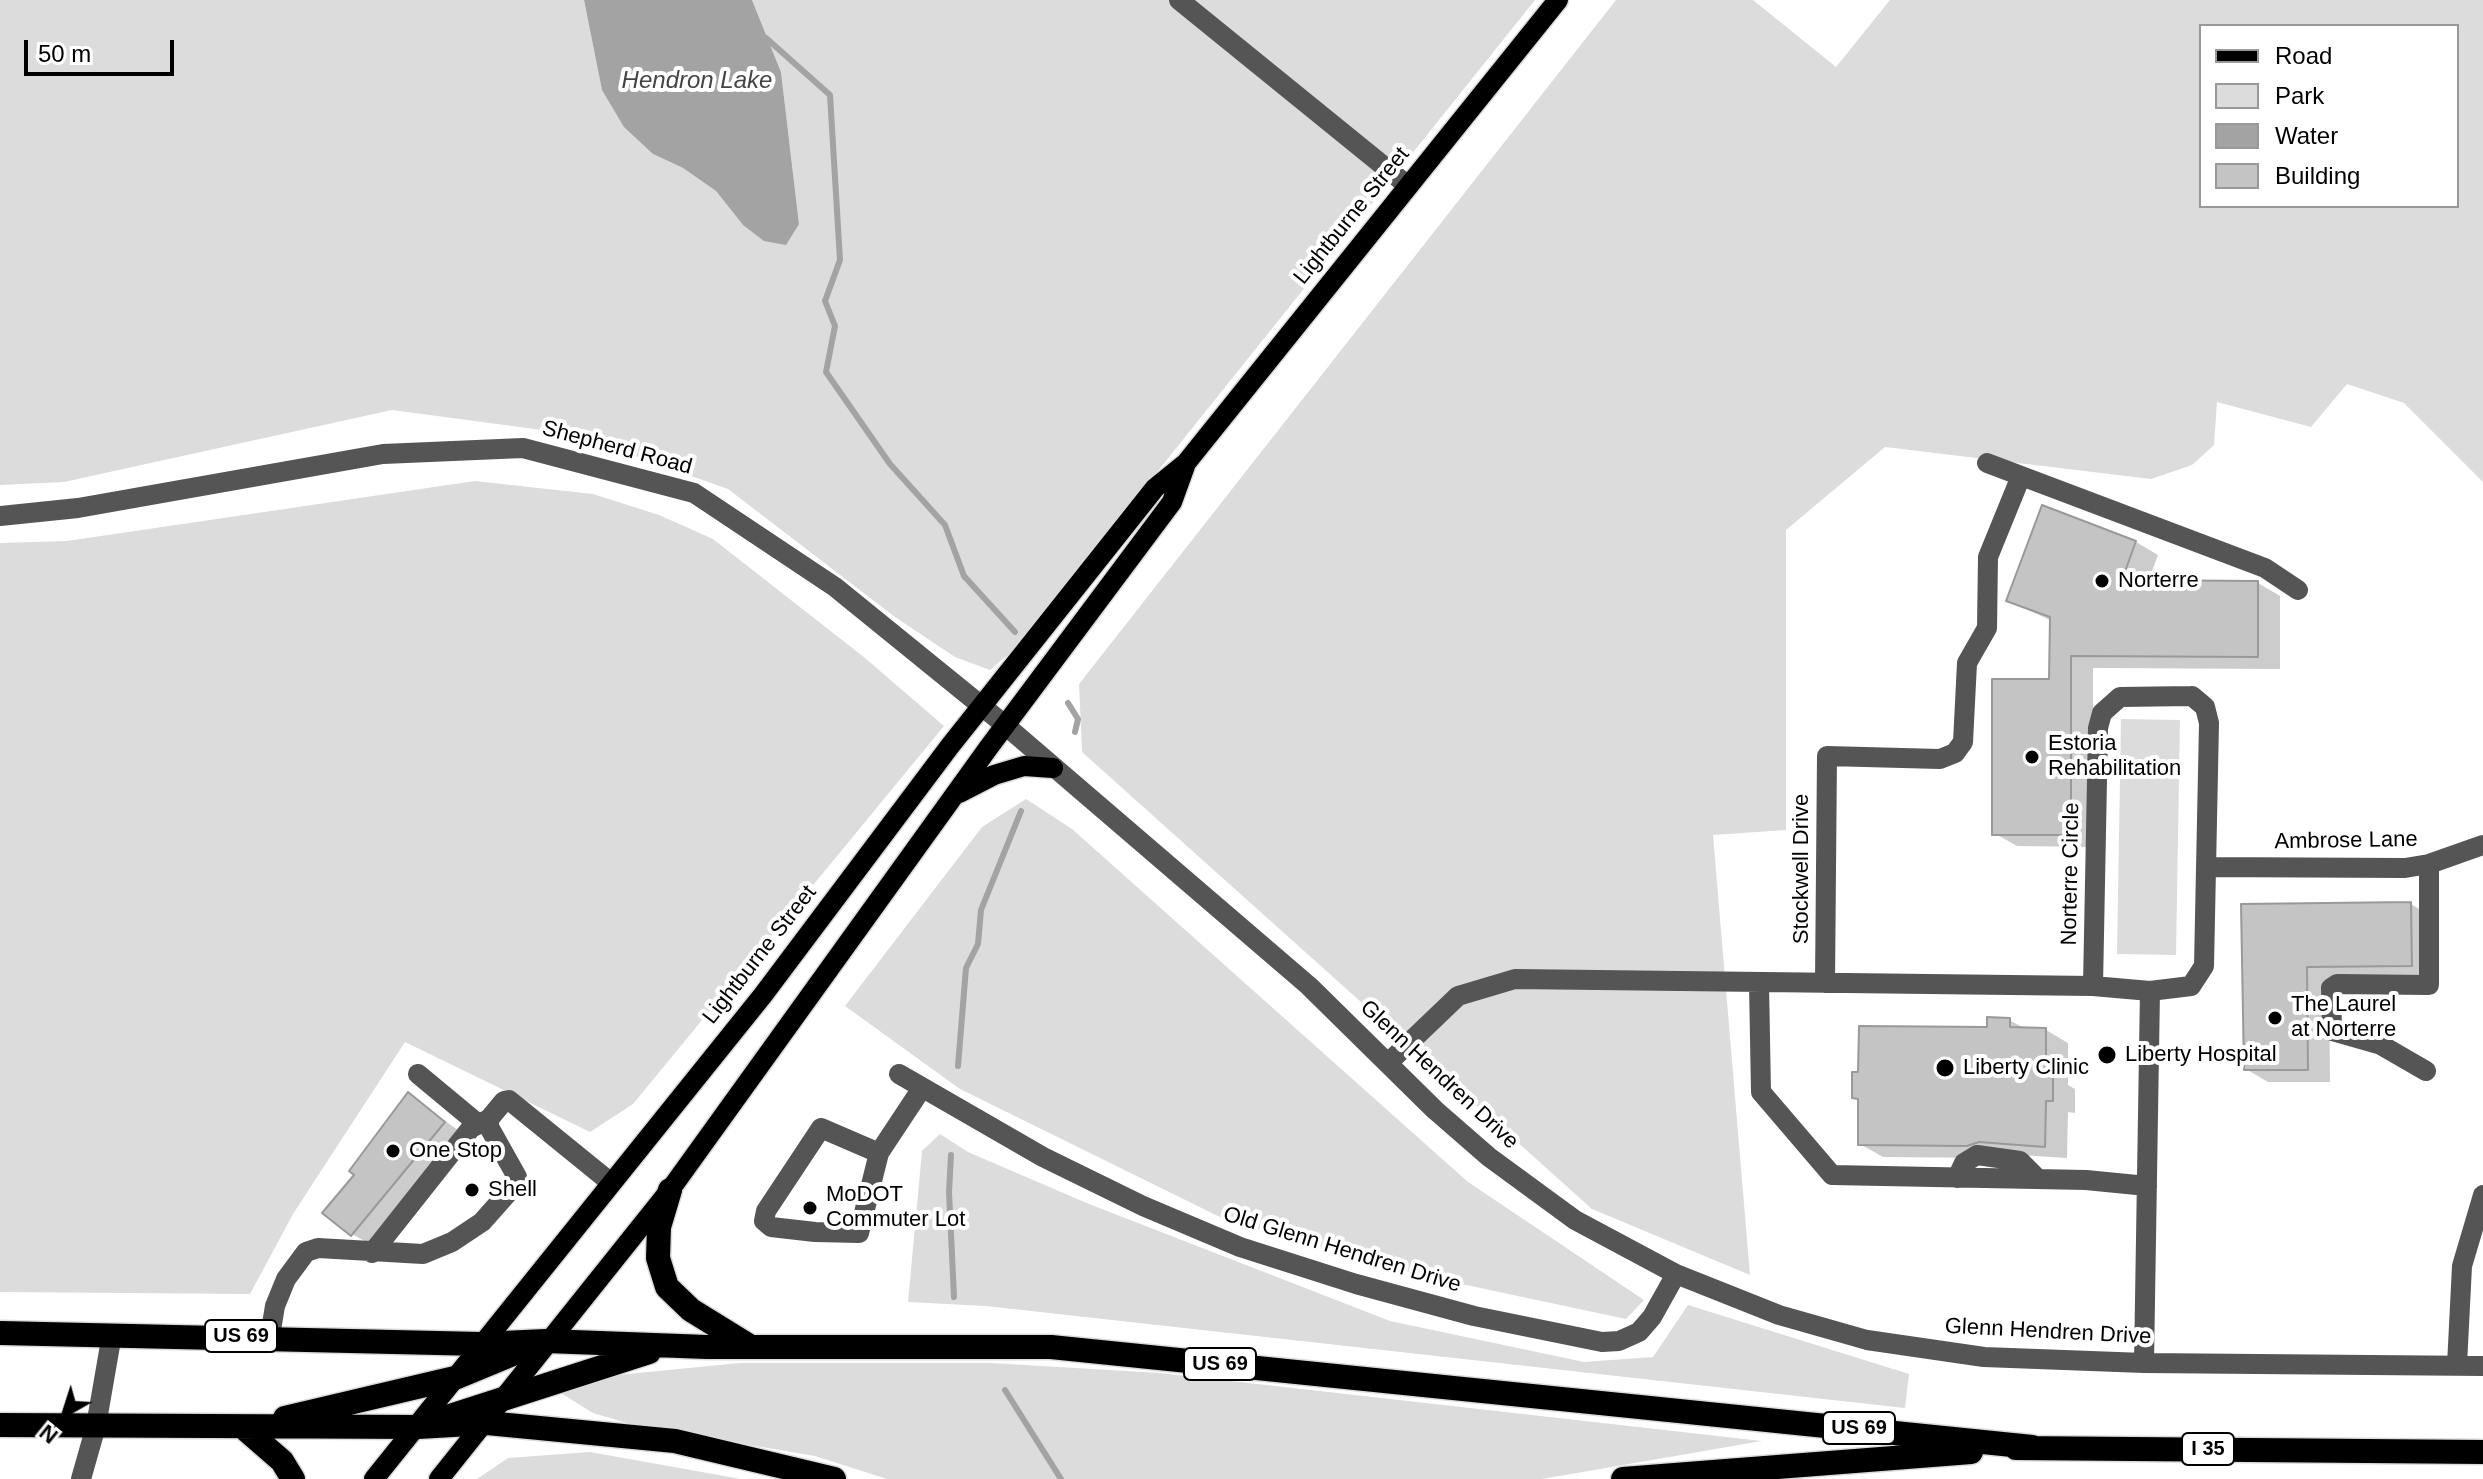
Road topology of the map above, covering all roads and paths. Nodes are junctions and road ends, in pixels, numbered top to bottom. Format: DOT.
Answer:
graph roads {
  1 [pos="1179,0"];
  2 [pos="1558,0"];
  3 [pos="1407,185"];
  4 [pos="1186,463"];
  5 [pos="1987,463"];
  6 [pos="2021,476"];
  7 [pos="0,516"];
  8 [pos="2298,590"];
  9 [pos="982,706"];
  10 [pos="1005,725"];
  11 [pos="1053,768"];
  12 [pos="956,795"];
  13 [pos="2483,845"];
  14 [pos="2429,864"];
  15 [pos="2206,867"];
  16 [pos="1825,983"];
  17 [pos="1759,984"];
  18 [pos="2093,986"];
  19 [pos="2150,991"];
  20 [pos="1388,1063"];
  21 [pos="2426,1071"];
  22 [pos="418,1074"];
  23 [pos="899,1074"];
  24 [pos="922,1088"];
  25 [pos="483,1121"];
  26 [pos="879,1153"];
  27 [pos="610,1182"];
  28 [pos="2147,1186"];
  29 [pos="670,1190"];
  30 [pos="2483,1195"];
  31 [pos="372,1253"];
  32 [pos="1676,1274"];
  33 [pos="0,1333"];
  34 [pos="112,1334"];
  35 [pos="270,1336"];
  36 [pos="546,1341"];
  37 [pos="481,1344"];
  38 [pos="667,1347"];
  39 [pos="753,1348"];
  40 [pos="2144,1363"];
  41 [pos="2457,1365"];
  42 [pos="2483,1366"];
  43 [pos="455,1378"];
  44 [pos="507,1395"];
  45 [pos="487,1423"];
  46 [pos="0,1425"];
  47 [pos="96,1426"];
  48 [pos="418,1427"];
  49 [pos="244,1428"];
  50 [pos="2032,1447"];
  51 [pos="2483,1452"];
  52 [pos="81,1479"];
  53 [pos="293,1479"];
  54 [pos="374,1479"];
  55 [pos="439,1479"];
  56 [pos="834,1479"];
  57 [pos="1623,1479"];
  1 -- 3 [label="street"];
  2 -- 3 [label="main road, Lightburne Street"];
  3 -- 4 [label="main road, Lightburne Street"];
  4 -- 9 [label="main road, Lightburne Street"];
  4 -- 10 [label="main road, Lightburne Street"];
  5 -- 6 [label="street"];
  6 -- 8 [label="street"];
  6 -- 16 [label="street, Stockwell Drive"];
  7 -- 9 [label="street, Shepherd Road"];
  9 -- 10 [label="street, Shepherd Road"];
  9 -- 27 [label="main road, Lightburne Street"];
  10 -- 11 [label="street, Glenn Hendren Drive"];
  10 -- 12 [label="main road, Lightburne Street"];
  11 -- 12 [label="main road"];
  11 -- 20 [label="street, Glenn Hendren Drive"];
  12 -- 29 [label="main road, Lightburne Street"];
  13 -- 14 [label="street, Ambrose Lane"];
  14 -- 15 [label="street, Ambrose Lane"];
  14 -- 21 [label="street"];
  15 -- 18 [label="street, Norterre Circle"];
  15 -- 19 [label="street, Norterre Circle"];
  16 -- 17 [label="street"];
  16 -- 18 [label="street"];
  17 -- 20 [label="street"];
  17 -- 28 [label="street"];
  18 -- 19 [label="street, Norterre Circle"];
  19 -- 28 [label="street"];
  20 -- 32 [label="street, Glenn Hendren Drive"];
  22 -- 25 [label="street"];
  23 -- 24 [label="street, Old Glenn Hendren Drive"];
  24 -- 26 [label="street"];
  24 -- 32 [label="street, Old Glenn Hendren Drive"];
  25 -- 27 [label="street"];
  25 -- 31 [label="street"];
  25 -- 31 [label="street"];
  26 -- 26 [label="street"];
  27 -- 37 [label="main road, Lightburne Street"];
  28 -- 40 [label="street"];
  29 -- 36 [label="main road, Lightburne Street"];
  29 -- 39 [label="highway"];
  30 -- 41 [label="street"];
  31 -- 35 [label="street"];
  32 -- 40 [label="street, Glenn Hendren Drive"];
  33 -- 34 [label="highway, US 69"];
  34 -- 35 [label="highway, US 69"];
  34 -- 47 [label="street"];
  35 -- 37 [label="highway, US 69"];
  36 -- 37 [label="highway, US 69"];
  36 -- 38 [label="highway, US 69"];
  36 -- 43 [label="highway"];
  36 -- 44 [label="main road, Lightburne Street"];
  37 -- 43 [label="main road, Lightburne Street"];
  38 -- 39 [label="highway, US 69"];
  38 -- 44 [label="highway"];
  39 -- 50 [label="highway, US 69"];
  40 -- 41 [label="street, Glenn Hendren Drive"];
  41 -- 42 [label="street, Glenn Hendren Drive"];
  43 -- 48 [label="main road, Lightburne Street"];
  43 -- 49 [label="highway"];
  44 -- 45 [label="main road, Lightburne Street"];
  44 -- 48 [label="highway"];
  45 -- 48 [label="highway"];
  45 -- 55 [label="main road, Lightburne Street"];
  45 -- 56 [label="highway"];
  46 -- 47 [label="highway"];
  47 -- 49 [label="highway"];
  47 -- 52 [label="street"];
  48 -- 49 [label="highway"];
  48 -- 54 [label="main road, Lightburne Street"];
  49 -- 53 [label="highway"];
  50 -- 51 [label="highway, I 35"];
  50 -- 57 [label="highway, I 35"];
}
